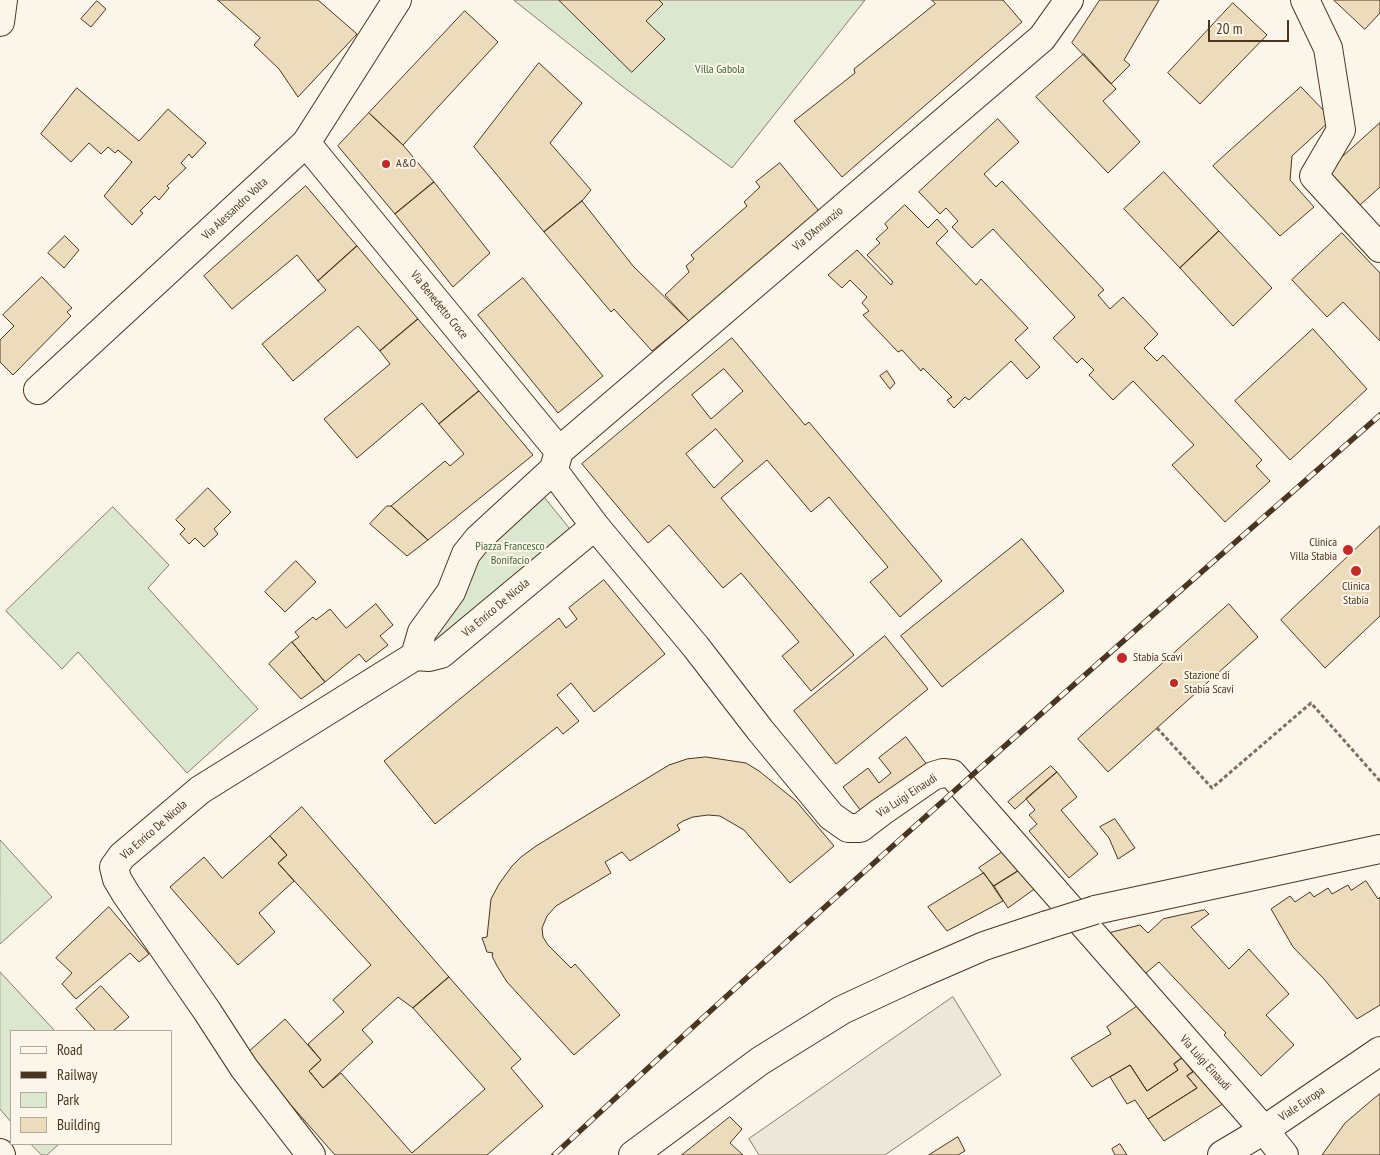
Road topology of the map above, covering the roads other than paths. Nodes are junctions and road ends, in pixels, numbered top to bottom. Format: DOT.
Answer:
graph roads {
  1 [pos="3,0"];
  2 [pos="398,0"];
  3 [pos="1069,0"];
  4 [pos="1305,0"];
  5 [pos="0,22"];
  6 [pos="306,143"];
  7 [pos="1380,248"];
  8 [pos="38,390"];
  9 [pos="556,461"];
  10 [pos="595,526"];
  11 [pos="415,656"];
  12 [pos="1380,849"];
  13 [pos="1380,1050"];
  14 [pos="1264,1130"];
  15 [pos="311,1155"];
  16 [pos="633,1155"];
  17 [pos="1222,1155"];
  18 [pos="1284,1155"];
  1 -- 5 [label="main road"];
  2 -- 6 [label="main road, Via Alessandro Volta"];
  3 -- 9 [label="main road, Via D'Annunzio"];
  4 -- 7 [label="main road"];
  6 -- 8 [label="main road, Via Alessandro Volta"];
  6 -- 9 [label="main road, Via Benedetto Croce"];
  9 -- 10 [label="main road, Via Benedetto Croce"];
  9 -- 11 [label="main road"];
  10 -- 11 [label="main road, Via Enrico De Nicola"];
  10 -- 14 [label="main road, Via Luigi Einaudi"];
  11 -- 15 [label="main road, Via Enrico De Nicola"];
  12 -- 16 [label="main road, bridge"];
  13 -- 14 [label="main road, Viale Europa"];
  14 -- 17 [label="main road, Viale Europa"];
  14 -- 18 [label="main road"];
}
